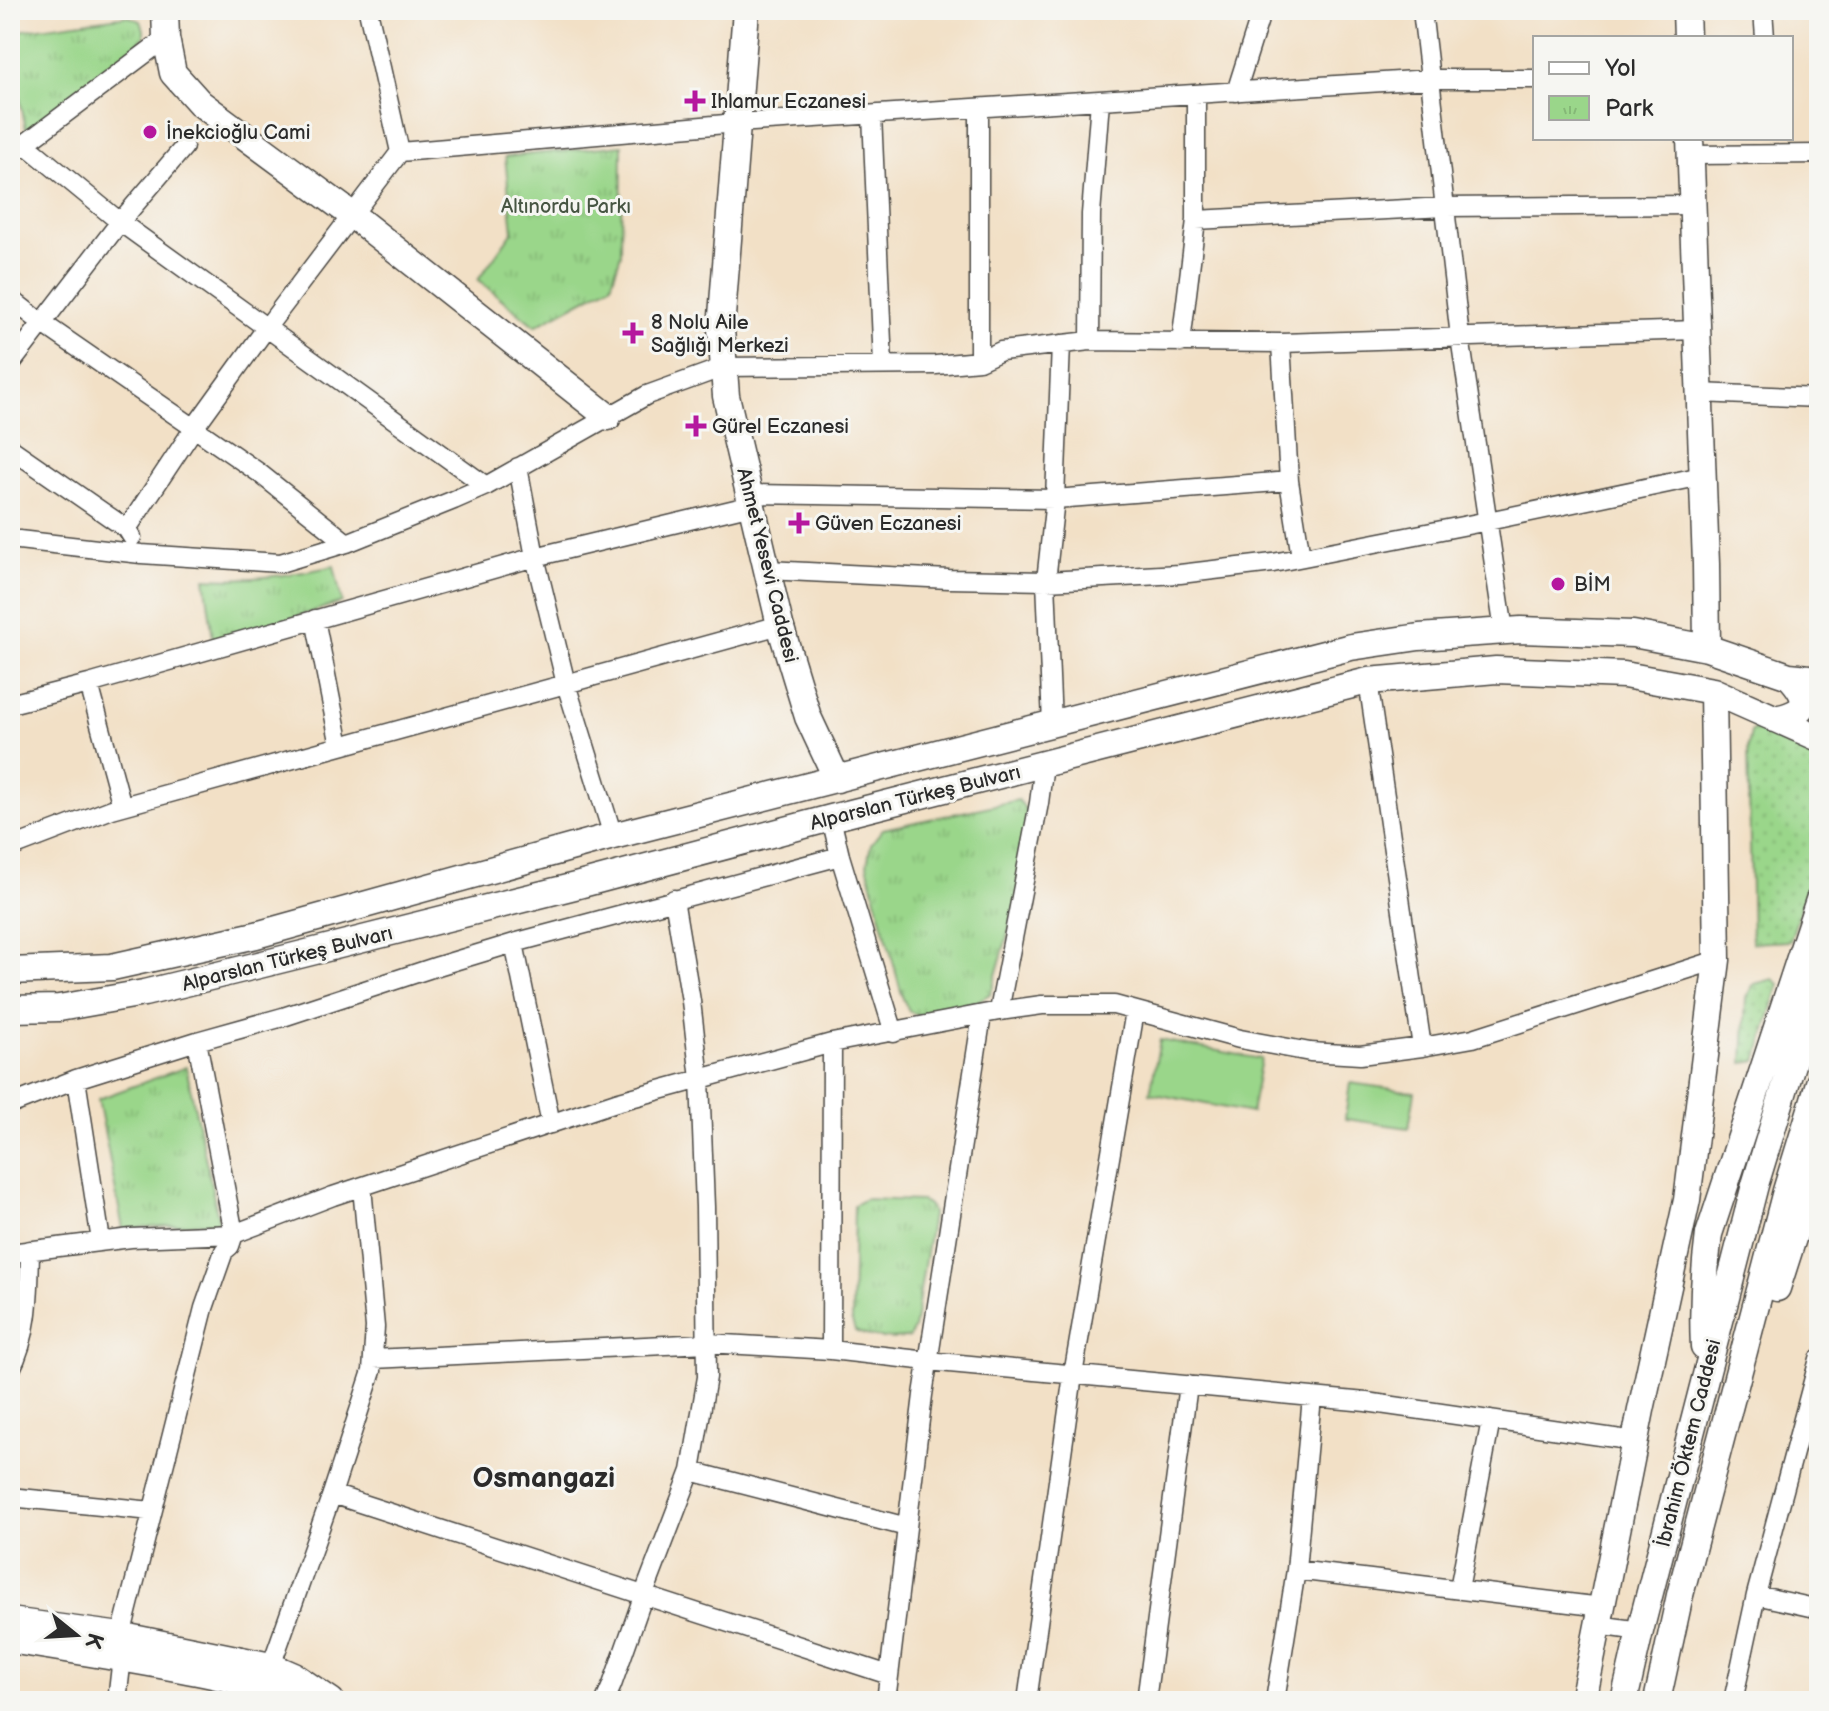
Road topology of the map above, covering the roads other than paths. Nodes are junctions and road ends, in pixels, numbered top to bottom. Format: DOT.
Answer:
graph roads {
  1 [pos="165,10"];
  2 [pos="368,10"];
  3 [pos="746,10"];
  4 [pos="1422,10"];
  5 [pos="1686,10"];
  6 [pos="1763,10"];
  7 [pos="1263,11"];
  8 [pos="1687,36"];
  9 [pos="1765,36"];
  10 [pos="166,38"];
  11 [pos="1430,79"];
  12 [pos="1533,79"];
  13 [pos="1236,92"];
  14 [pos="1196,95"];
  15 [pos="1100,101"];
  16 [pos="979,108"];
  17 [pos="872,115"];
  18 [pos="737,123"];
  19 [pos="1770,146"];
  20 [pos="184,147"];
  21 [pos="1690,147"];
  22 [pos="17,149"];
  23 [pos="400,152"];
  24 [pos="1819,154"];
  25 [pos="1692,205"];
  26 [pos="1445,207"];
  27 [pos="352,215"];
  28 [pos="1196,220"];
  29 [pos="120,222"];
  30 [pos="10,298"];
  31 [pos="42,323"];
  32 [pos="267,327"];
  33 [pos="1697,330"];
  34 [pos="1460,337"];
  35 [pos="1090,341"];
  36 [pos="1181,343"];
  37 [pos="1281,343"];
  38 [pos="1061,344"];
  39 [pos="979,361"];
  40 [pos="10,365"];
  41 [pos="883,365"];
  42 [pos="724,367"];
  43 [pos="1699,393"];
  44 [pos="1819,398"];
  45 [pos="608,417"];
  46 [pos="194,428"];
  47 [pos="10,448"];
  48 [pos="518,467"];
  49 [pos="1702,476"];
  50 [pos="1289,481"];
  51 [pos="486,486"];
  52 [pos="751,499"];
  53 [pos="1055,499"];
  54 [pos="1488,521"];
  55 [pos="127,529"];
  56 [pos="10,539"];
  57 [pos="347,543"];
  58 [pos="141,554"];
  59 [pos="535,557"];
  60 [pos="1301,557"];
  61 [pos="767,570"];
  62 [pos="1046,581"];
  63 [pos="315,619"];
  64 [pos="780,625"];
  65 [pos="1504,631"];
  66 [pos="1707,648"];
  67 [pos="1789,676"];
  68 [pos="1819,679"];
  69 [pos="1368,681"];
  70 [pos="89,684"];
  71 [pos="566,684"];
  72 [pos="1713,691"];
  73 [pos="10,704"];
  74 [pos="1775,719"];
  75 [pos="1052,724"];
  76 [pos="1819,738"];
  77 [pos="340,746"];
  78 [pos="1044,764"];
  79 [pos="837,779"];
  80 [pos="122,806"];
  81 [pos="831,818"];
  82 [pos="613,836"];
  83 [pos="10,848"];
  84 [pos="840,856"];
  85 [pos="674,899"];
  86 [pos="1819,900"];
  87 [pos="514,943"];
  88 [pos="1717,960"];
  89 [pos="10,971"];
  90 [pos="1819,976"];
  91 [pos="10,1009"];
  92 [pos="1135,1011"];
  93 [pos="990,1013"];
  94 [pos="894,1033"];
  95 [pos="197,1041"];
  96 [pos="832,1043"];
  97 [pos="1422,1047"];
  98 [pos="76,1079"];
  99 [pos="700,1079"];
  100 [pos="1819,1083"];
  101 [pos="10,1105"];
  102 [pos="551,1124"];
  103 [pos="1819,1157"];
  104 [pos="362,1187"];
  105 [pos="234,1234"];
  106 [pos="101,1241"];
  107 [pos="30,1250"];
  108 [pos="10,1253"];
  109 [pos="707,1343"];
  110 [pos="831,1350"];
  111 [pos="373,1359"];
  112 [pos="1819,1359"];
  113 [pos="928,1361"];
  114 [pos="10,1371"];
  115 [pos="1073,1375"];
  116 [pos="1705,1379"];
  117 [pos="1736,1383"];
  118 [pos="1188,1385"];
  119 [pos="1312,1397"];
  120 [pos="1491,1420"];
  121 [pos="1811,1423"];
  122 [pos="1635,1441"];
  123 [pos="691,1471"];
  124 [pos="332,1494"];
  125 [pos="10,1497"];
  126 [pos="152,1511"];
  127 [pos="907,1527"];
  128 [pos="1296,1570"];
  129 [pos="1459,1589"];
  130 [pos="644,1594"];
  131 [pos="1756,1595"];
  132 [pos="1819,1609"];
  133 [pos="1600,1616"];
  134 [pos="10,1621"];
  135 [pos="1640,1631"];
  136 [pos="10,1640"];
  137 [pos="121,1646"];
  138 [pos="271,1666"];
  139 [pos="889,1675"];
  140 [pos="117,1701"];
  141 [pos="288,1701"];
  142 [pos="331,1701"];
  143 [pos="605,1701"];
  144 [pos="886,1701"];
  145 [pos="1027,1701"];
  146 [pos="1146,1701"];
  147 [pos="1275,1701"];
  148 [pos="1583,1701"];
  149 [pos="1624,1701"];
  150 [pos="1657,1701"];
  151 [pos="1733,1701"];
  1 -- 10 [label="main road"];
  2 -- 23 [label="street"];
  3 -- 18 [label="main road, Ahmet Yesevi Caddesi"];
  4 -- 11 [label="street"];
  5 -- 8 [label="main road"];
  6 -- 9 [label="street"];
  7 -- 13 [label="street"];
  10 -- 22 [label="street"];
  10 -- 27 [label="main road"];
  11 -- 12 [label="street"];
  11 -- 13 [label="street"];
  11 -- 26 [label="street"];
  13 -- 14 [label="street"];
  14 -- 15 [label="street"];
  14 -- 28 [label="street"];
  15 -- 16 [label="street"];
  15 -- 35 [label="street"];
  16 -- 17 [label="street"];
  16 -- 39 [label="street"];
  17 -- 18 [label="street"];
  17 -- 41 [label="street"];
  18 -- 23 [label="street"];
  18 -- 42 [label="main road, Ahmet Yesevi Caddesi"];
  19 -- 21 [label="street"];
  19 -- 24 [label="street"];
  20 -- 29 [label="street"];
  21 -- 25 [label="main road"];
  22 -- 29 [label="street"];
  23 -- 27 [label="street"];
  25 -- 26 [label="street"];
  25 -- 33 [label="main road"];
  26 -- 28 [label="street"];
  26 -- 34 [label="street"];
  27 -- 32 [label="street"];
  27 -- 45 [label="main road"];
  28 -- 36 [label="street"];
  29 -- 31 [label="street"];
  29 -- 32 [label="street"];
  30 -- 31 [label="street"];
  31 -- 40 [label="street"];
  31 -- 46 [label="street"];
  32 -- 46 [label="street"];
  32 -- 51 [label="street"];
  33 -- 34 [label="street"];
  33 -- 43 [label="main road"];
  34 -- 37 [label="street"];
  34 -- 54 [label="street"];
  35 -- 36 [label="street"];
  35 -- 38 [label="street"];
  36 -- 37 [label="street"];
  37 -- 50 [label="street"];
  38 -- 39 [label="street"];
  38 -- 53 [label="street"];
  39 -- 41 [label="street"];
  41 -- 42 [label="street"];
  42 -- 45 [label="street"];
  42 -- 52 [label="main road, Ahmet Yesevi Caddesi"];
  43 -- 44 [label="street"];
  43 -- 49 [label="main road"];
  45 -- 48 [label="street"];
  46 -- 55 [label="street"];
  46 -- 57 [label="street"];
  47 -- 55 [label="street"];
  48 -- 51 [label="street"];
  48 -- 59 [label="street"];
  49 -- 54 [label="street"];
  49 -- 66 [label="main road"];
  50 -- 53 [label="street"];
  50 -- 60 [label="street"];
  51 -- 57 [label="street"];
  52 -- 53 [label="street"];
  52 -- 59 [label="street"];
  52 -- 61 [label="main road, Ahmet Yesevi Caddesi"];
  53 -- 62 [label="street"];
  54 -- 60 [label="street"];
  54 -- 65 [label="street"];
  55 -- 58 [label="street"];
  56 -- 58 [label="street"];
  57 -- 58 [label="street"];
  59 -- 63 [label="street"];
  59 -- 71 [label="street"];
  60 -- 62 [label="street"];
  61 -- 62 [label="street"];
  61 -- 64 [label="main road, Ahmet Yesevi Caddesi"];
  62 -- 75 [label="street"];
  63 -- 70 [label="street"];
  63 -- 77 [label="street"];
  64 -- 71 [label="street"];
  64 -- 79 [label="main road, Ahmet Yesevi Caddesi"];
  65 -- 66 [label="main road, Alparslan Türkeş Bulvarı"];
  65 -- 75 [label="main road, Alparslan Türkeş Bulvarı"];
  66 -- 67 [label="main road, Alparslan Türkeş Bulvarı"];
  67 -- 68 [label="main road, Alparslan Türkeş Bulvarı"];
  67 -- 74 [label="main road"];
  69 -- 72 [label="main road, Alparslan Türkeş Bulvarı"];
  69 -- 78 [label="main road, Alparslan Türkeş Bulvarı"];
  69 -- 97 [label="street"];
  70 -- 73 [label="street"];
  70 -- 80 [label="street"];
  71 -- 77 [label="street"];
  71 -- 82 [label="street"];
  72 -- 74 [label="main road, Alparslan Türkeş Bulvarı"];
  72 -- 88 [label="main road"];
  74 -- 76 [label="main road, Alparslan Türkeş Bulvarı"];
  75 -- 79 [label="main road, Alparslan Türkeş Bulvarı"];
  77 -- 80 [label="street"];
  78 -- 81 [label="main road, Alparslan Türkeş Bulvarı"];
  78 -- 93 [label="street"];
  79 -- 82 [label="main road, Alparslan Türkeş Bulvarı"];
  80 -- 83 [label="street"];
  81 -- 84 [label="street"];
  81 -- 91 [label="main road, Alparslan Türkeş Bulvarı"];
  82 -- 89 [label="main road, Alparslan Türkeş Bulvarı"];
  84 -- 85 [label="street"];
  84 -- 94 [label="street"];
  85 -- 87 [label="street"];
  85 -- 99 [label="street"];
  86 -- 116 [label="main road"];
  87 -- 95 [label="street"];
  87 -- 102 [label="street"];
  88 -- 97 [label="street"];
  88 -- 122 [label="main road"];
  90 -- 116 [label="main road, İbrahim Öktem Caddesi"];
  92 -- 93 [label="street"];
  92 -- 97 [label="street"];
  92 -- 115 [label="street"];
  93 -- 94 [label="street"];
  93 -- 113 [label="street"];
  94 -- 96 [label="street"];
  95 -- 98 [label="street"];
  95 -- 105 [label="street"];
  96 -- 99 [label="street"];
  96 -- 110 [label="street"];
  98 -- 101 [label="street"];
  98 -- 106 [label="street"];
  99 -- 102 [label="street"];
  99 -- 109 [label="street"];
  100 -- 117 [label="main road, İbrahim Öktem Caddesi"];
  102 -- 104 [label="street"];
  103 -- 117 [label="main road"];
  104 -- 105 [label="street"];
  104 -- 111 [label="street"];
  105 -- 106 [label="street"];
  105 -- 126 [label="street"];
  106 -- 107 [label="street"];
  107 -- 108 [label="street"];
  107 -- 114 [label="street"];
  109 -- 110 [label="street"];
  109 -- 111 [label="street"];
  109 -- 123 [label="street"];
  110 -- 113 [label="street"];
  111 -- 124 [label="street"];
  112 -- 121 [label="street"];
  113 -- 115 [label="street"];
  113 -- 127 [label="street"];
  115 -- 118 [label="street"];
  115 -- 145 [label="street"];
  116 -- 135 [label="main road, İbrahim Öktem Caddesi"];
  117 -- 150 [label="main road, İbrahim Öktem Caddesi"];
  118 -- 119 [label="street"];
  118 -- 146 [label="street"];
  119 -- 120 [label="street"];
  119 -- 128 [label="street"];
  120 -- 122 [label="street"];
  120 -- 129 [label="street"];
  121 -- 131 [label="street"];
  122 -- 133 [label="main road"];
  123 -- 127 [label="street"];
  123 -- 130 [label="street"];
  124 -- 130 [label="street"];
  124 -- 138 [label="street"];
  125 -- 126 [label="street"];
  126 -- 137 [label="street"];
  127 -- 139 [label="street"];
  128 -- 129 [label="street"];
  128 -- 147 [label="street"];
  129 -- 133 [label="street"];
  130 -- 139 [label="street"];
  130 -- 143 [label="street"];
  131 -- 132 [label="street"];
  131 -- 151 [label="street"];
  133 -- 135 [label="street"];
  133 -- 148 [label="main road"];
  134 -- 137 [label="main road"];
  135 -- 149 [label="main road, İbrahim Öktem Caddesi"];
  136 -- 137 [label="main road"];
  137 -- 138 [label="main road"];
  137 -- 140 [label="street"];
  137 -- 141 [label="main road"];
  138 -- 142 [label="main road"];
  139 -- 144 [label="street"];
}
